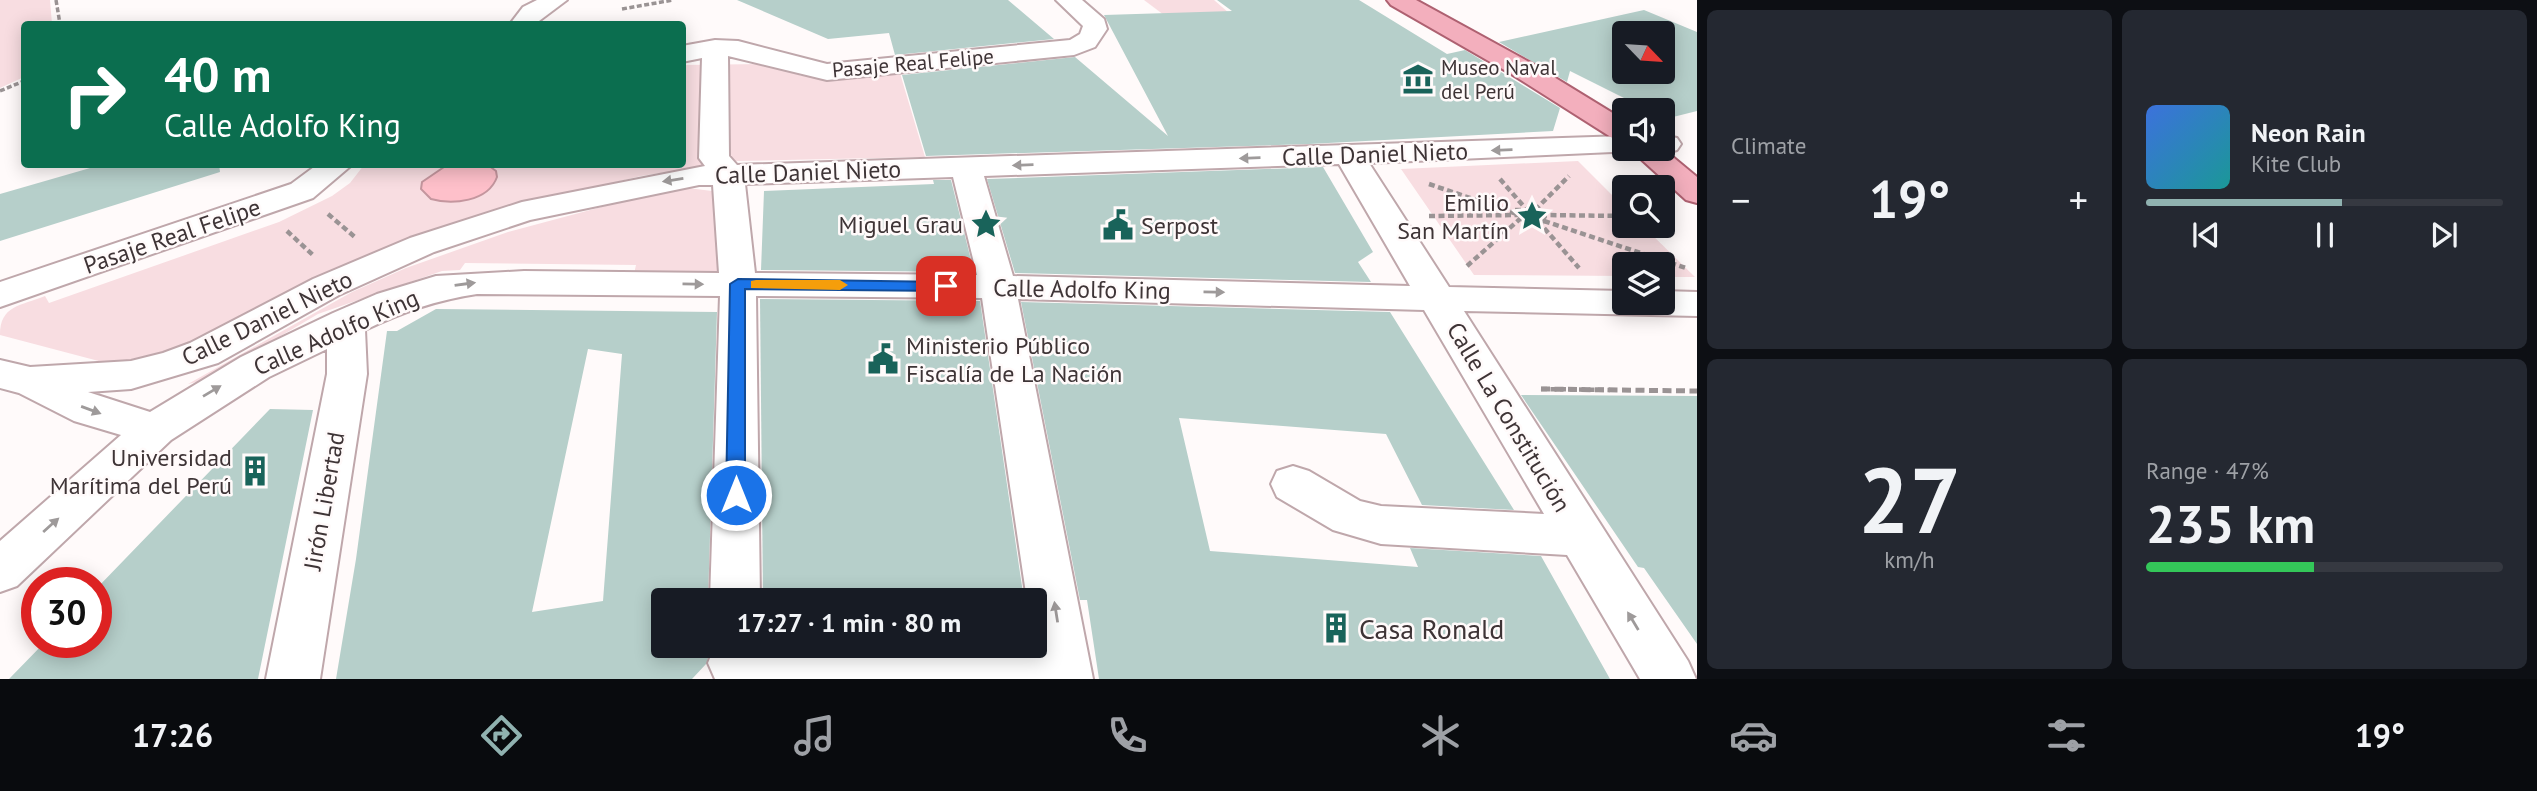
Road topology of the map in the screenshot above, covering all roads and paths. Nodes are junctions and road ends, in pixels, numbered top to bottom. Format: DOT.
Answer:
graph roads {
  1 [pos="57,0"];
  2 [pos="555,0"];
  3 [pos="673,0"];
  4 [pos="1068,0"];
  5 [pos="1399,0"];
  6 [pos="1422,0"];
  7 [pos="622,9"];
  8 [pos="60,21"];
  9 [pos="524,21"];
  10 [pos="715,48"];
  11 [pos="686,53"];
  12 [pos="21,82"];
  13 [pos="0,91"];
  14 [pos="1612,108"];
  15 [pos="1612,125"];
  16 [pos="1612,145"];
  17 [pos="1675,155"];
  18 [pos="1350,156"];
  19 [pos="1672,161"];
  20 [pos="1578,166"];
  21 [pos="966,167"];
  22 [pos="333,168"];
  23 [pos="1697,169"];
  24 [pos="1493,171"];
  25 [pos="728,174"];
  26 [pos="1420,181"];
  27 [pos="1697,193"];
  28 [pos="323,209"];
  29 [pos="1527,210"];
  30 [pos="1535,210"];
  31 [pos="1541,215"];
  32 [pos="1519,216"];
  33 [pos="1612,216"];
  34 [pos="1388,219"];
  35 [pos="1541,221"];
  36 [pos="281,226"];
  37 [pos="361,242"];
  38 [pos="318,260"];
  39 [pos="1581,271"];
  40 [pos="1697,272"];
  41 [pos="738,284"];
  42 [pos="1449,284"];
  43 [pos="998,287"];
  44 [pos="0,295"];
  45 [pos="1612,302"];
  46 [pos="1675,304"];
  47 [pos="1697,304"];
  48 [pos="346,322"];
  49 [pos="131,375"];
  50 [pos="15,377"];
  51 [pos="1491,388"];
  52 [pos="1697,391"];
  53 [pos="156,429"];
  54 [pos="1293,484"];
  55 [pos="1582,536"];
  56 [pos="0,570"];
  57 [pos="735,588"];
  58 [pos="730,662"];
  59 [pos="1065,671"];
  60 [pos="293,679"];
  61 [pos="1669,679"];
  1 -- 8 [label="path"];
  2 -- 9 [label="street"];
  3 -- 7 [label="path"];
  4 -- 10 [label="street, Pasaje Real Felipe"];
  5 -- 15 [label="main road"];
  6 -- 14 [label="main road"];
  10 -- 11 [label="street, Pasaje Real Felipe"];
  10 -- 25 [label="street"];
  12 -- 13 [label="path"];
  16 -- 18 [label="street, Calle Daniel Nieto, one-way"];
  17 -- 23 [label="main road"];
  18 -- 21 [label="street, Calle Daniel Nieto, one-way"];
  18 -- 34 [label="street, Calle La Constitución"];
  19 -- 27 [label="main road"];
  20 -- 30 [label="path"];
  21 -- 25 [label="street, Calle Daniel Nieto"];
  21 -- 43 [label="street"];
  22 -- 44 [label="street, Pasaje Real Felipe"];
  24 -- 29 [label="path"];
  25 -- 41 [label="street"];
  25 -- 49 [label="street, Calle Daniel Nieto, one-way"];
  26 -- 32 [label="path"];
  28 -- 37 [label="path"];
  29 -- 30 [label="path"];
  29 -- 32 [label="path"];
  30 -- 31 [label="path"];
  31 -- 33 [label="path"];
  31 -- 35 [label="path"];
  32 -- 34 [label="path"];
  32 -- 35 [label="path"];
  32 -- 42 [label="path"];
  34 -- 42 [label="street, Calle La Constitución"];
  35 -- 39 [label="path"];
  35 -- 40 [label="path"];
  36 -- 38 [label="path"];
  41 -- 43 [label="street, Calle Adolfo King"];
  48 -- 41 [label="street, Calle Adolfo King, one-way"];
  41 -- 57 [label="street"];
  43 -- 42 [label="street, Calle Adolfo King, one-way"];
  42 -- 45 [label="street, Calle Adolfo King"];
  42 -- 51 [label="street, Calle La Constitución"];
  59 -- 43 [label="street, one-way"];
  46 -- 47 [label="street"];
  53 -- 48 [label="street, Calle Adolfo King, one-way"];
  48 -- 60 [label="street, Jirón Libertad"];
  49 -- 50 [label="street, Calle Daniel Nieto"];
  49 -- 53 [label="street"];
  50 -- 53 [label="street, one-way"];
  51 -- 52 [label="path"];
  51 -- 55 [label="street, Calle La Constitución"];
  56 -- 53 [label="street, Calle Adolfo King, one-way"];
  54 -- 55 [label="street"];
  61 -- 55 [label="street, Calle La Constitución, one-way"];
  58 -- 59 [label="street"];
}
